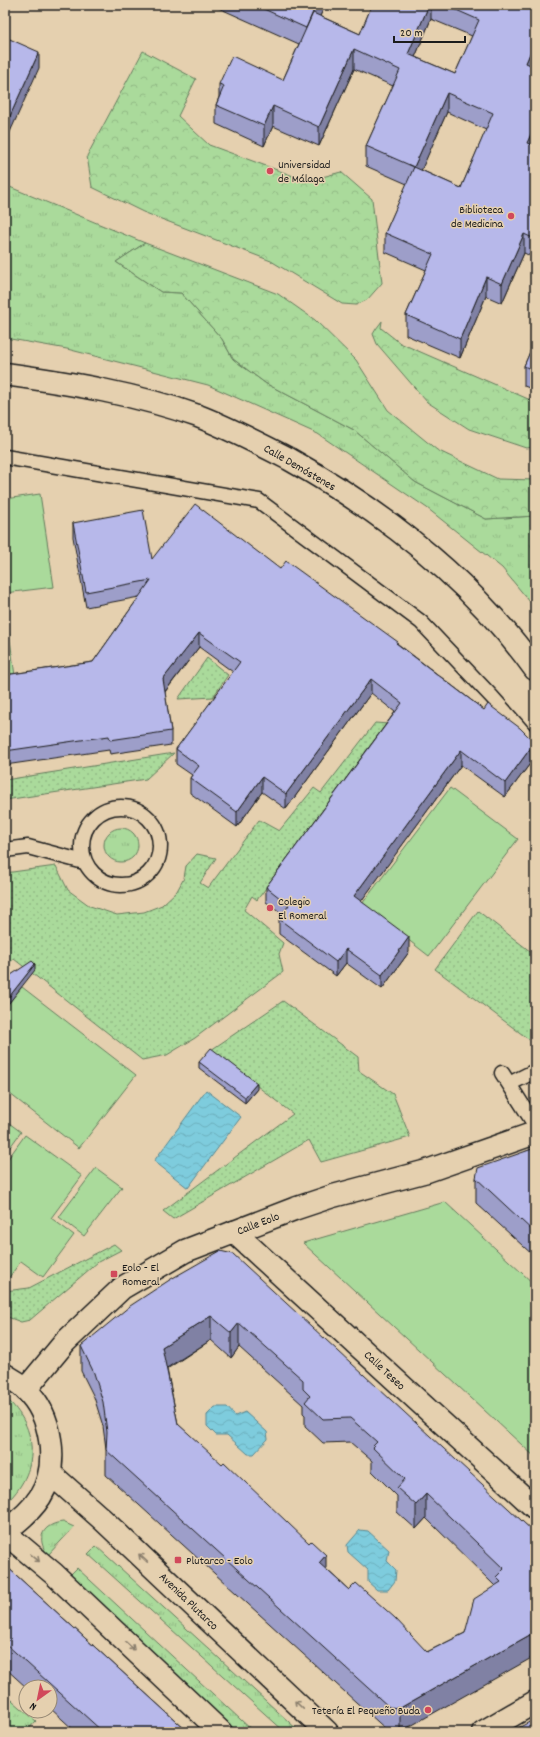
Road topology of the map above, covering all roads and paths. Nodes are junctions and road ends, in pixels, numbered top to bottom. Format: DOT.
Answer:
graph roads {
  1 [pos="5,374"];
  2 [pos="5,457"];
  3 [pos="535,669"];
  4 [pos="535,746"];
  5 [pos="5,850"];
  6 [pos="84,862"];
  7 [pos="535,1071"];
  8 [pos="535,1125"];
  9 [pos="535,1133"];
  10 [pos="234,1232"];
  11 [pos="5,1375"];
  12 [pos="26,1389"];
  13 [pos="50,1473"];
  14 [pos="535,1508"];
  15 [pos="5,1532"];
  16 [pos="535,1702"];
  17 [pos="221,1732"];
  18 [pos="327,1732"];
  19 [pos="484,1732"];
  1 -- 3 [label="main road, Calle Demóstenes"];
  2 -- 4 [label="lane"];
  5 -- 6 [label="lane"];
  6 -- 6 [label="lane"];
  7 -- 8 [label="lane"];
  9 -- 10 [label="main road, Calle Eolo"];
  10 -- 12 [label="main road, Calle Eolo"];
  10 -- 14 [label="main road, Calle Teseo"];
  11 -- 12 [label="main road"];
  12 -- 13 [label="main road"];
  13 -- 15 [label="main road"];
  18 -- 13 [label="main road, Avenida Plutarco, one-way"];
  15 -- 17 [label="main road, one-way"];
  16 -- 19 [label="main road"];
}
